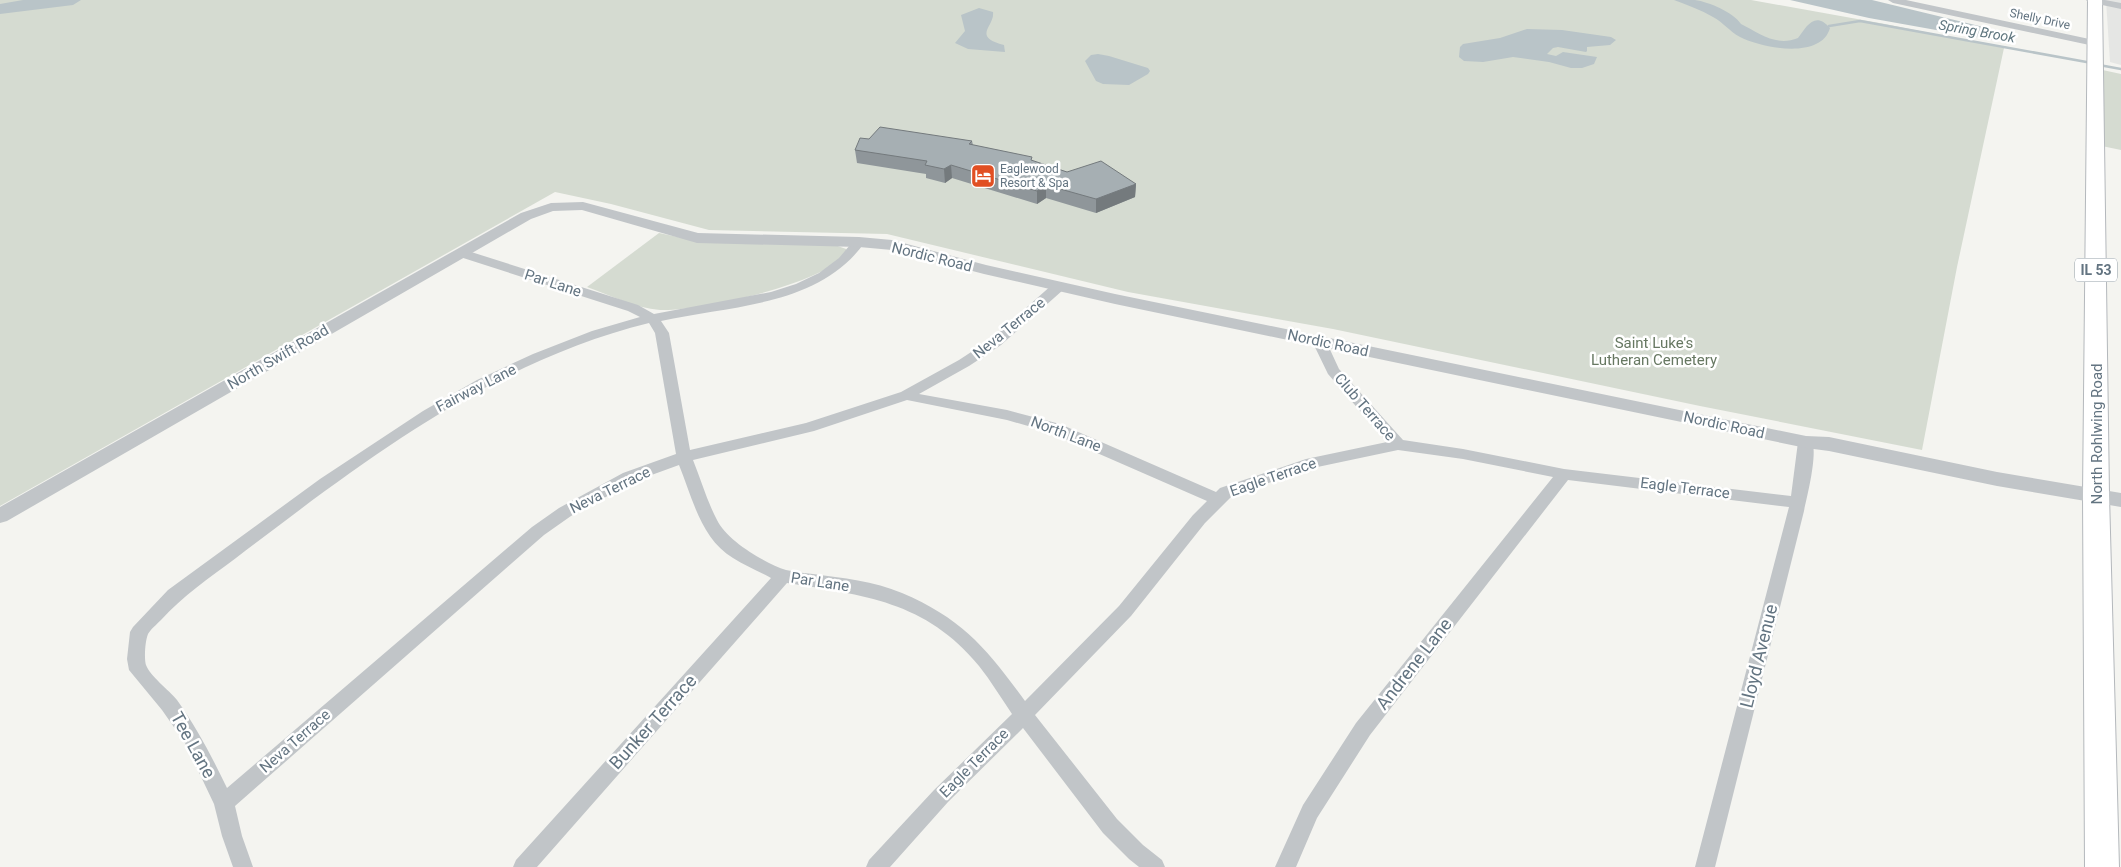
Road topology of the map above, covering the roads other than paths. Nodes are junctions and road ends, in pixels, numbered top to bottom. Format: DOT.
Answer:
graph roads {
  1 [pos="1893,0"];
  2 [pos="2093,0"];
  3 [pos="2121,6"];
  4 [pos="2094,43"];
  5 [pos="560,206"];
  6 [pos="859,242"];
  7 [pos="462,253"];
  8 [pos="1058,287"];
  9 [pos="654,319"];
  10 [pos="1319,341"];
  11 [pos="906,396"];
  12 [pos="1806,442"];
  13 [pos="1398,445"];
  14 [pos="684,457"];
  15 [pos="1564,474"];
  16 [pos="2109,497"];
  17 [pos="1218,500"];
  18 [pos="1797,502"];
  19 [pos="0,516"];
  20 [pos="783,576"];
  21 [pos="140,632"];
  22 [pos="1023,714"];
  23 [pos="224,803"];
  24 [pos="243,867"];
  25 [pos="523,867"];
  26 [pos="876,867"];
  27 [pos="1155,867"];
  28 [pos="1284,867"];
  29 [pos="1705,867"];
  30 [pos="2102,867"];
  1 -- 4 [label="street, Shelly Drive"];
  2 -- 3 [label="street"];
  2 -- 4 [label="main road, North Rohlwing Road / IL 53"];
  4 -- 16 [label="main road, North Rohlwing Road / IL 53"];
  5 -- 6 [label="street, Nordic Road"];
  5 -- 7 [label="street, North Swift Road"];
  6 -- 8 [label="street, Nordic Road"];
  6 -- 9 [label="street, Fairway Lane"];
  7 -- 9 [label="street, Par Lane"];
  7 -- 19 [label="street, North Swift Road"];
  8 -- 10 [label="street, Nordic Road"];
  8 -- 11 [label="street, Neva Terrace"];
  9 -- 14 [label="street, Par Lane"];
  9 -- 21 [label="street, Fairway Lane"];
  10 -- 12 [label="street, Nordic Road"];
  10 -- 13 [label="street, Club Terrace"];
  11 -- 14 [label="street, Neva Terrace"];
  11 -- 17 [label="street, North Lane"];
  12 -- 16 [label="street, Nordic Road"];
  12 -- 18 [label="street, Lloyd Avenue"];
  13 -- 15 [label="street, Eagle Terrace"];
  13 -- 17 [label="street, Eagle Terrace"];
  14 -- 20 [label="street, Par Lane"];
  14 -- 23 [label="street, Neva Terrace"];
  15 -- 18 [label="street, Eagle Terrace"];
  15 -- 28 [label="street, Andrene Lane"];
  16 -- 30 [label="main road, North Rohlwing Road / IL 53"];
  17 -- 22 [label="street, Eagle Terrace"];
  18 -- 29 [label="street, Lloyd Avenue"];
  20 -- 22 [label="street, Par Lane"];
  20 -- 25 [label="street, Bunker Terrace"];
  21 -- 23 [label="street, Tee Lane"];
  22 -- 26 [label="street, Eagle Terrace"];
  22 -- 27 [label="street, Par Lane"];
  23 -- 24 [label="street, Tee Lane"];
}
